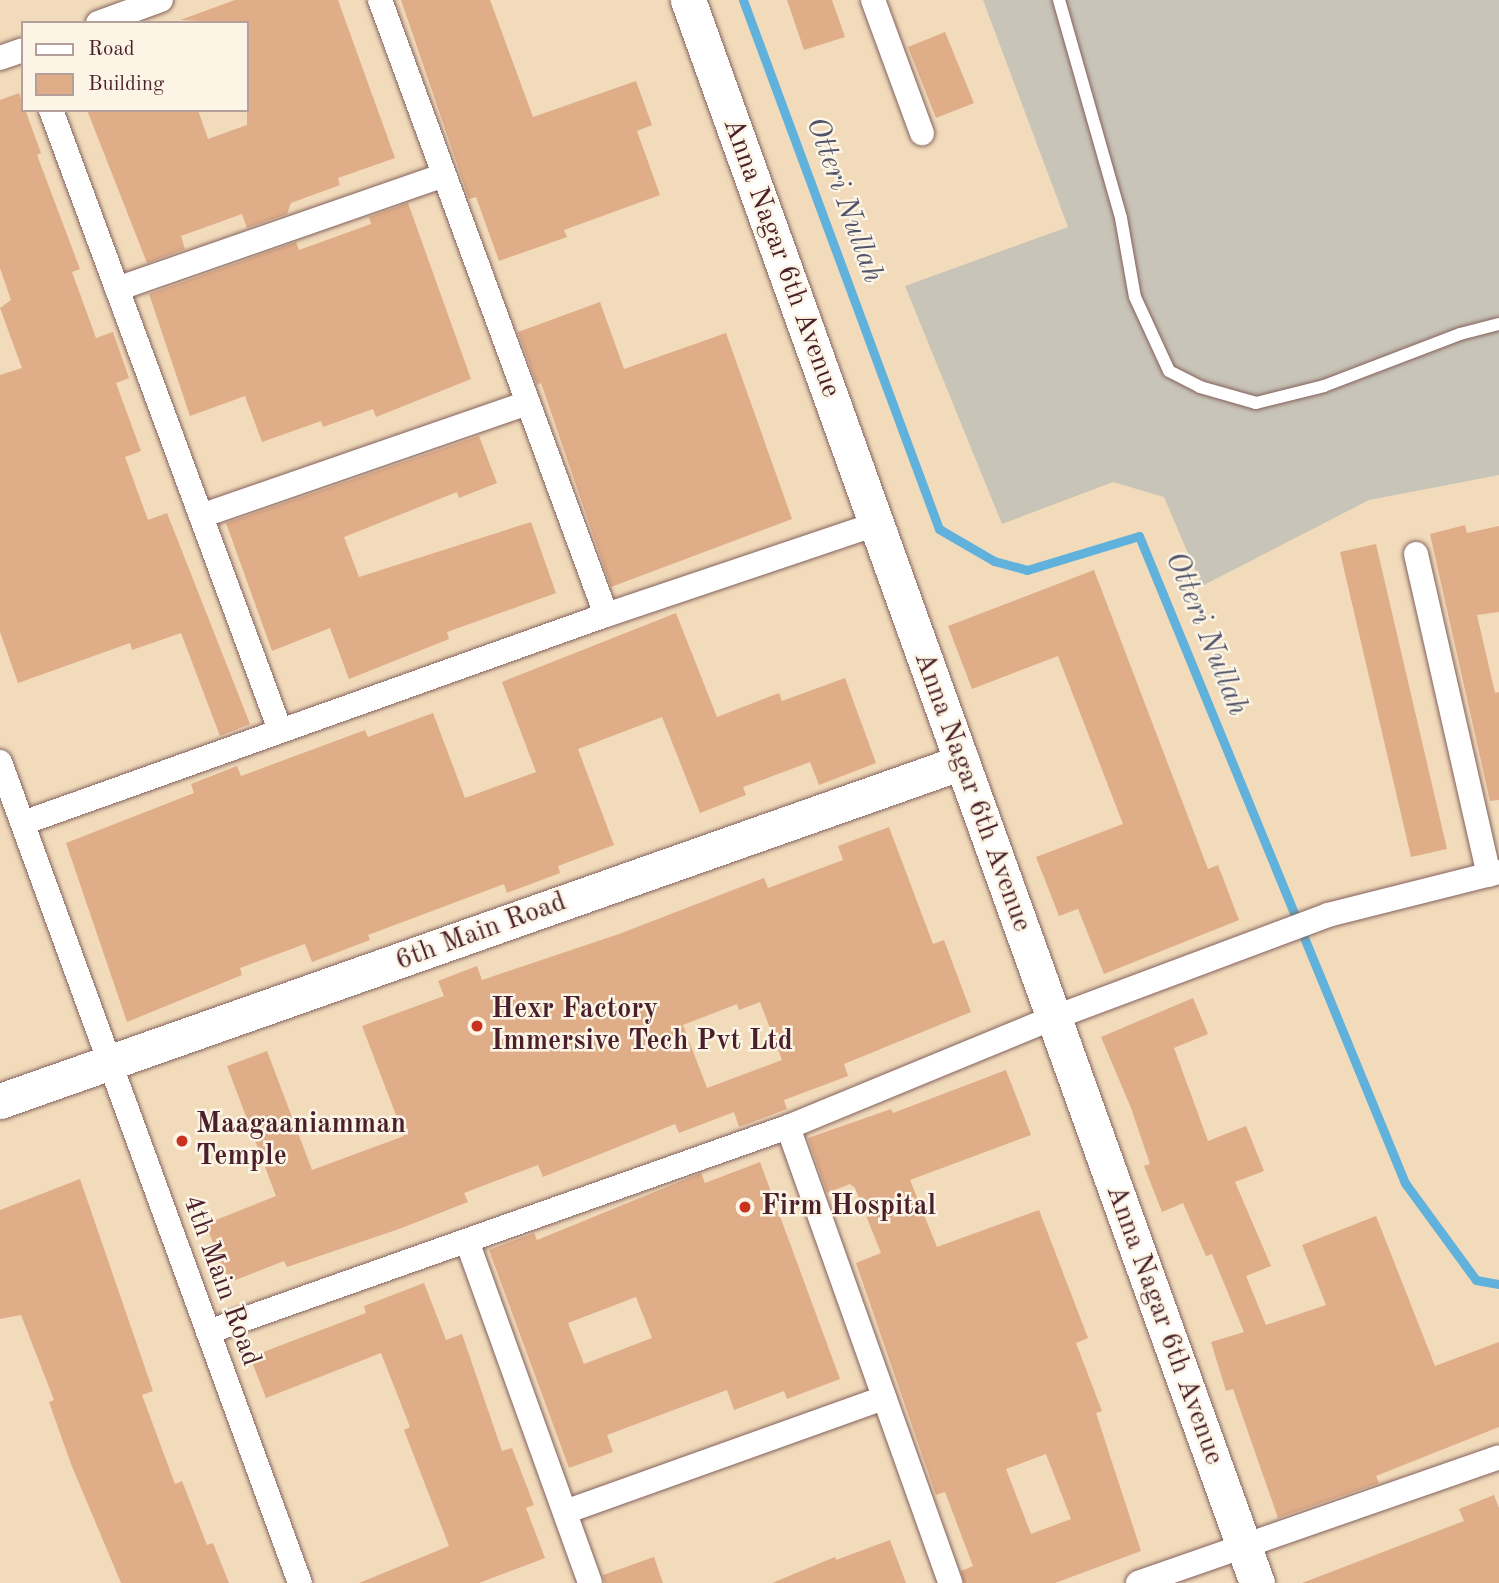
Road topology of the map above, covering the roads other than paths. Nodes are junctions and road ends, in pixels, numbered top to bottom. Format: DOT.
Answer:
graph roads {
  1 [pos="161,0"];
  2 [pos="380,0"];
  3 [pos="688,0"];
  4 [pos="873,0"];
  5 [pos="1059,0"];
  6 [pos="103,21"];
  7 [pos="21,51"];
  8 [pos="0,58"];
  9 [pos="52,112"];
  10 [pos="922,133"];
  11 [pos="444,175"];
  12 [pos="117,289"];
  13 [pos="1499,324"];
  14 [pos="528,403"];
  15 [pos="201,516"];
  16 [pos="877,524"];
  17 [pos="1416,554"];
  18 [pos="606,615"];
  19 [pos="280,730"];
  20 [pos="0,762"];
  21 [pos="962,762"];
  22 [pos="23,823"];
  23 [pos="1494,873"];
  24 [pos="1053,1018"];
  25 [pos="110,1064"];
  26 [pos="0,1101"];
  27 [pos="788,1127"];
  28 [pos="467,1241"];
  29 [pos="208,1332"];
  30 [pos="884,1398"];
  31 [pos="1499,1457"];
  32 [pos="565,1512"];
  33 [pos="1244,1546"];
  34 [pos="300,1583"];
  35 [pos="590,1583"];
  36 [pos="950,1583"];
  37 [pos="1138,1583"];
  38 [pos="1257,1583"];
  1 -- 6 [label="street"];
  2 -- 11 [label="street"];
  3 -- 16 [label="street, Anna Nagar 6th Avenue"];
  4 -- 10 [label="street"];
  5 -- 13 [label="lane"];
  7 -- 8 [label="street"];
  9 -- 12 [label="street"];
  11 -- 12 [label="street"];
  11 -- 14 [label="street"];
  12 -- 15 [label="street"];
  14 -- 15 [label="street"];
  14 -- 18 [label="street"];
  15 -- 19 [label="street"];
  16 -- 18 [label="street"];
  16 -- 21 [label="street, Anna Nagar 6th Avenue"];
  17 -- 23 [label="street"];
  18 -- 19 [label="street"];
  19 -- 22 [label="street"];
  20 -- 22 [label="street, 4th Main Road"];
  21 -- 24 [label="street, Anna Nagar 6th Avenue"];
  21 -- 25 [label="street, 6th Main Road"];
  22 -- 25 [label="street, 4th Main Road"];
  23 -- 24 [label="street"];
  24 -- 27 [label="street"];
  24 -- 33 [label="street, Anna Nagar 6th Avenue"];
  25 -- 26 [label="street, 6th Main Road"];
  25 -- 29 [label="street, 4th Main Road"];
  27 -- 28 [label="street"];
  27 -- 30 [label="street"];
  28 -- 29 [label="street"];
  28 -- 32 [label="street"];
  29 -- 34 [label="street, 4th Main Road"];
  30 -- 32 [label="street"];
  30 -- 36 [label="street"];
  31 -- 33 [label="street"];
  32 -- 35 [label="street"];
  33 -- 37 [label="street"];
  33 -- 38 [label="street, Anna Nagar 6th Avenue"];
}
